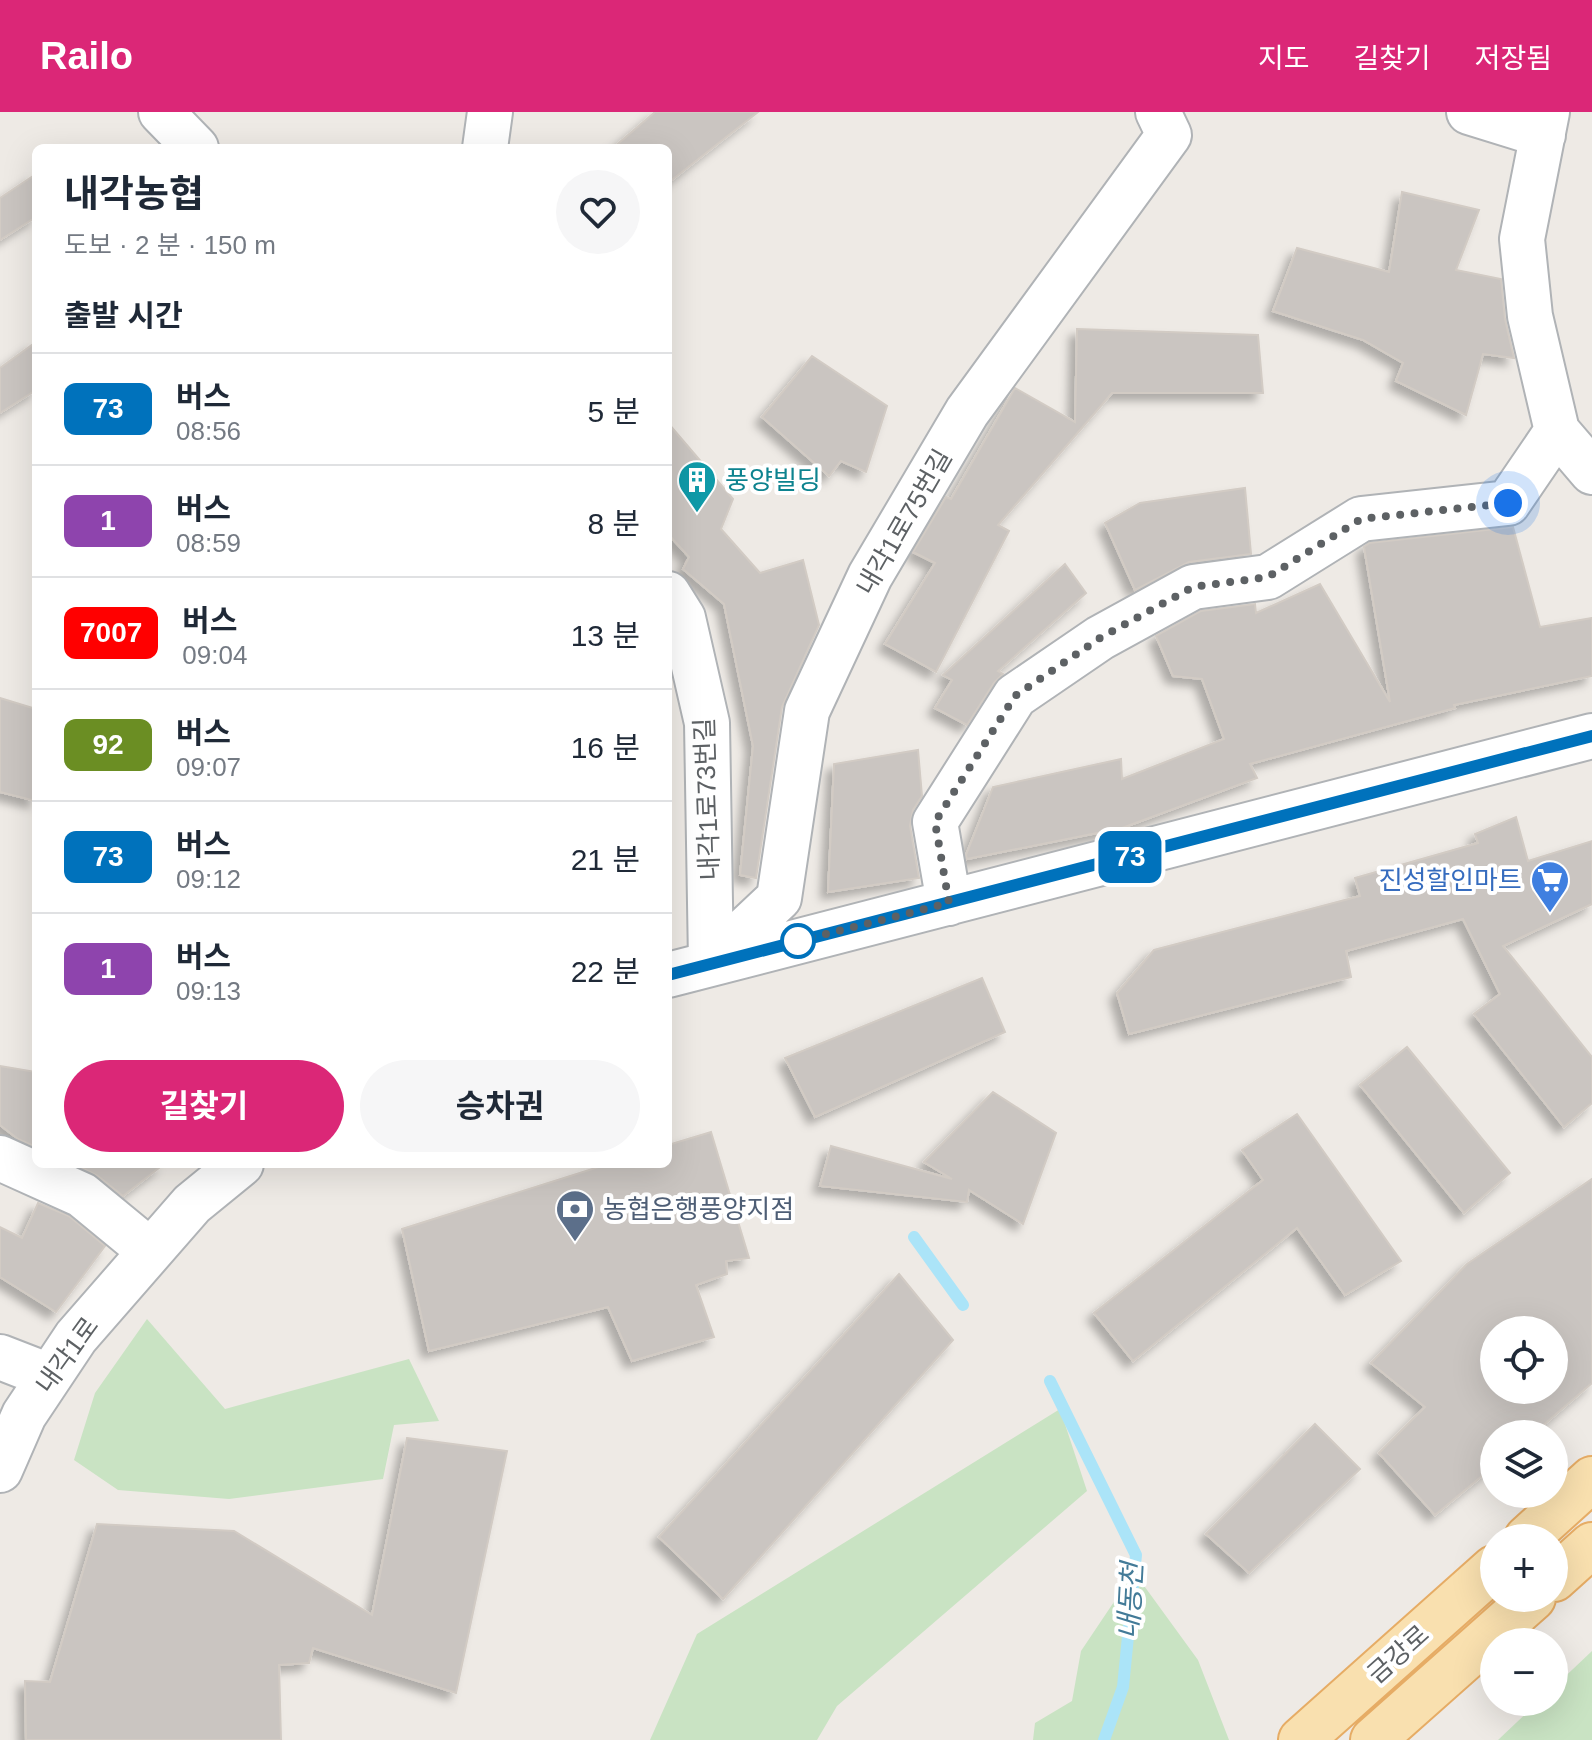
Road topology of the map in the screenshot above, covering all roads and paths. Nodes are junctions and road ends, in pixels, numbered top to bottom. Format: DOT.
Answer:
graph roads {
  1 [pos="161,112"];
  2 [pos="490,112"];
  3 [pos="1469,112"];
  4 [pos="1175,120"];
  5 [pos="1545,123"];
  6 [pos="192,144"];
  7 [pos="486,144"];
  8 [pos="1557,431"];
  9 [pos="1592,472"];
  10 [pos="672,600"];
  11 [pos="1592,736"];
  12 [pos="949,903"];
  13 [pos="711,962"];
  14 [pos="672,974"];
  15 [pos="0,1158"];
  16 [pos="236,1168"];
  17 [pos="150,1251"];
  18 [pos="0,1357"];
  19 [pos="49,1376"];
  20 [pos="0,1470"];
  21 [pos="1592,1479"];
  22 [pos="1542,1524"];
  23 [pos="1592,1545"];
  24 [pos="1568,1566"];
  25 [pos="1480,1580"];
  26 [pos="1517,1612"];
  27 [pos="1301,1740"];
  28 [pos="1373,1740"];
  1 -- 6 [label="street"];
  2 -- 7 [label="street"];
  3 -- 5 [label="street"];
  4 -- 13 [label="street, 내각1로75번길"];
  5 -- 8 [label="street"];
  8 -- 9 [label="street"];
  8 -- 12 [label="street"];
  10 -- 13 [label="street, 내각1로73번길"];
  11 -- 12 [label="street"];
  12 -- 13 [label="street"];
  13 -- 14 [label="street"];
  15 -- 17 [label="street"];
  16 -- 17 [label="street, 내각1로"];
  17 -- 19 [label="street, 내각1로"];
  18 -- 19 [label="street"];
  19 -- 20 [label="street, 내각1로"];
  21 -- 22 [label="main road"];
  23 -- 24 [label="main road"];
  25 -- 27 [label="main road, 금강로"];
  26 -- 28 [label="main road, 금강로"];
}
